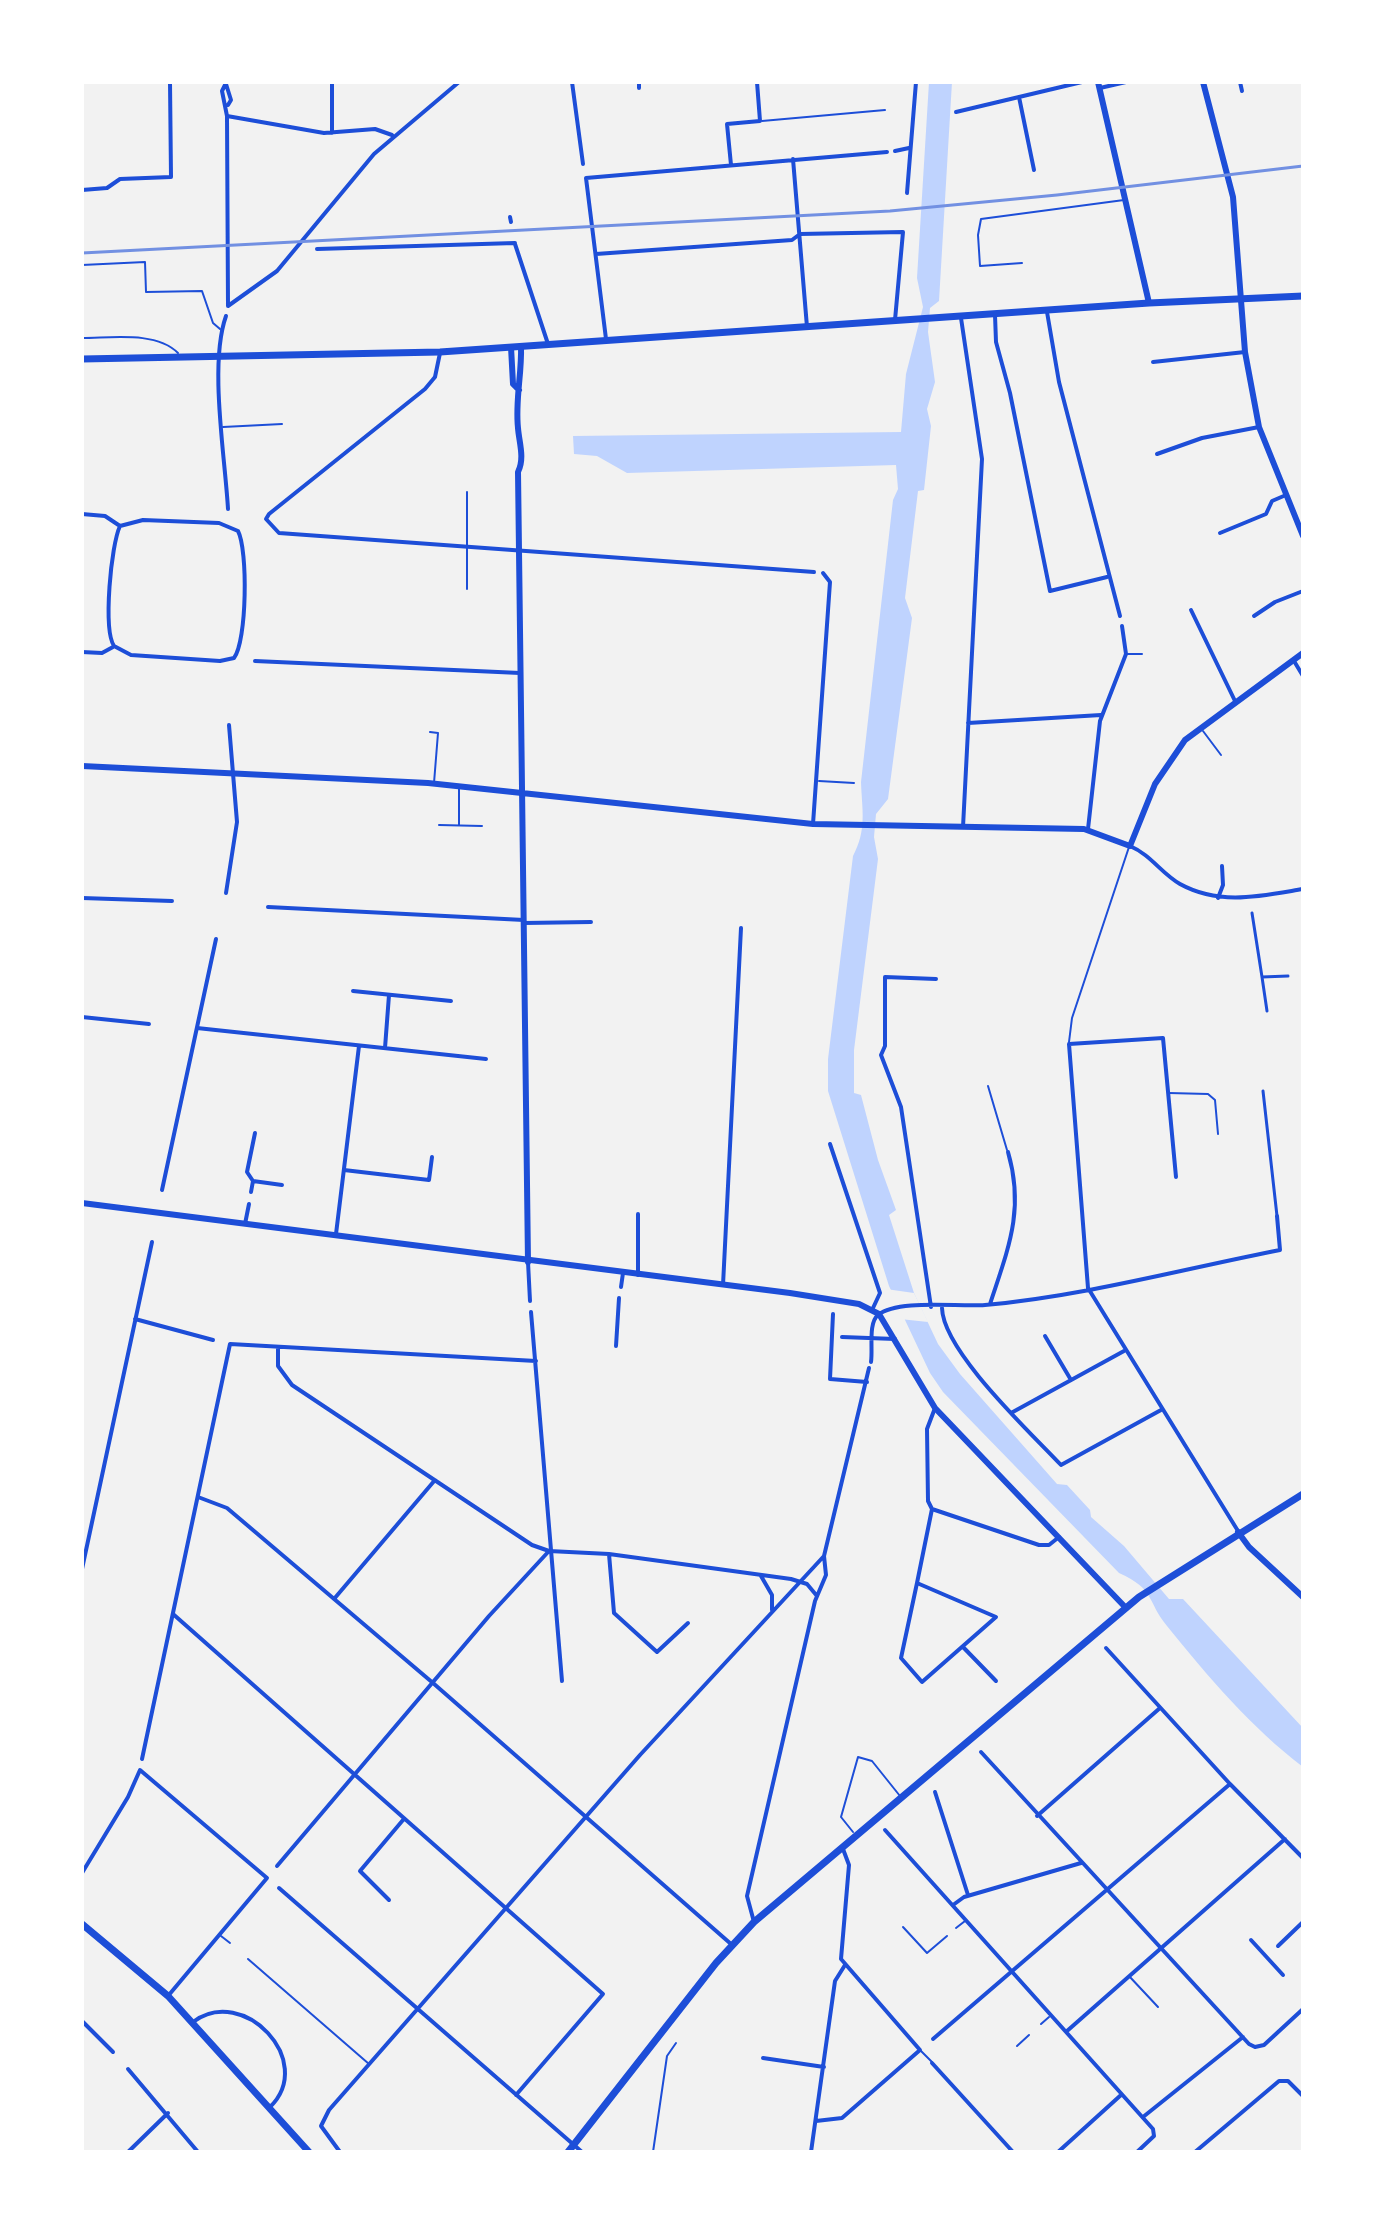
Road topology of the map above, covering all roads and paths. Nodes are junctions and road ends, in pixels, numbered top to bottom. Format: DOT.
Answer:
graph roads {
  1 [pos="170,82"];
  2 [pos="332,82"];
  3 [pos="459,82"];
  4 [pos="572,82"];
  5 [pos="757,82"];
  6 [pos="916,82"];
  7 [pos="1082,82"];
  8 [pos="1126,82"];
  9 [pos="1203,82"];
  10 [pos="1240,82"];
  11 [pos="226,83"];
  12 [pos="1099,85"];
  13 [pos="1242,91"];
  14 [pos="1019,97"];
  15 [pos="885,110"];
  16 [pos="956,112"];
  17 [pos="227,116"];
  18 [pos="760,121"];
  19 [pos="332,133"];
  20 [pos="392,135"];
  21 [pos="909,148"];
  22 [pos="895,151"];
  23 [pos="887,152"];
  24 [pos="793,159"];
  25 [pos="583,164"];
  26 [pos="731,165"];
  27 [pos="1034,170"];
  28 [pos="82,190"];
  29 [pos="907,193"];
  30 [pos="1125,200"];
  31 [pos="800,234"];
  32 [pos="317,249"];
  33 [pos="596,254"];
  34 [pos="1022,263"];
  35 [pos="82,265"];
  36 [pos="1303,296"];
  37 [pos="1241,298"];
  38 [pos="1149,303"];
  39 [pos="1047,312"];
  40 [pos="995,315"];
  41 [pos="226,316"];
  42 [pos="961,318"];
  43 [pos="894,323"];
  44 [pos="807,327"];
  45 [pos="221,329"];
  46 [pos="82,338"];
  47 [pos="606,339"];
  48 [pos="548,344"];
  49 [pos="521,346"];
  50 [pos="511,347"];
  51 [pos="440,352"];
  52 [pos="1245,352"];
  53 [pos="182,357"];
  54 [pos="220,358"];
  55 [pos="82,359"];
  56 [pos="1153,362"];
  57 [pos="519,390"];
  58 [pos="282,424"];
  59 [pos="223,427"];
  60 [pos="1259,427"];
  61 [pos="1157,454"];
  62 [pos="467,492"];
  63 [pos="1286,495"];
  64 [pos="228,509"];
  65 [pos="82,514"];
  66 [pos="120,526"];
  67 [pos="1220,533"];
  68 [pos="1303,536"];
  69 [pos="468,546"];
  70 [pos="519,550"];
  71 [pos="814,572"];
  72 [pos="823,573"];
  73 [pos="1107,577"];
  74 [pos="467,589"];
  75 [pos="1303,591"];
  76 [pos="1191,610"];
  77 [pos="1120,616"];
  78 [pos="1254,616"];
  79 [pos="1122,626"];
  80 [pos="114,646"];
  81 [pos="82,652"];
  82 [pos="1303,653"];
  83 [pos="1126,654"];
  84 [pos="1142,654"];
  85 [pos="1293,659"];
  86 [pos="255,661"];
  87 [pos="521,673"];
  88 [pos="1303,676"];
  89 [pos="1235,701"];
  90 [pos="1101,715"];
  91 [pos="968,723"];
  92 [pos="229,725"];
  93 [pos="1200,727"];
  94 [pos="430,732"];
  95 [pos="1221,755"];
  96 [pos="82,766"];
  97 [pos="233,773"];
  98 [pos="814,780"];
  99 [pos="854,783"];
  100 [pos="434,784"];
  101 [pos="459,786"];
  102 [pos="522,792"];
  103 [pos="813,824"];
  104 [pos="439,825"];
  105 [pos="459,825"];
  106 [pos="482,826"];
  107 [pos="963,827"];
  108 [pos="1088,829"];
  109 [pos="1130,846"];
  110 [pos="1222,866"];
  111 [pos="1303,889"];
  112 [pos="226,893"];
  113 [pos="82,898"];
  114 [pos="1218,898"];
  115 [pos="172,901"];
  116 [pos="268,907"];
  117 [pos="1252,913"];
  118 [pos="524,922"];
  119 [pos="591,922"];
  120 [pos="741,928"];
  121 [pos="216,939"];
  122 [pos="1288,976"];
  123 [pos="1262,977"];
  124 [pos="936,979"];
  125 [pos="353,991"];
  126 [pos="389,995"];
  127 [pos="451,1001"];
  128 [pos="1267,1011"];
  129 [pos="82,1017"];
  130 [pos="149,1024"];
  131 [pos="197,1028"];
  132 [pos="1069,1044"];
  133 [pos="359,1046"];
  134 [pos="385,1048"];
  135 [pos="486,1059"];
  136 [pos="988,1086"];
  137 [pos="1263,1091"];
  138 [pos="1169,1093"];
  139 [pos="255,1133"];
  140 [pos="1218,1134"];
  141 [pos="830,1144"];
  142 [pos="1008,1152"];
  143 [pos="432,1157"];
  144 [pos="344,1170"];
  145 [pos="1176,1177"];
  146 [pos="253,1181"];
  147 [pos="282,1185"];
  148 [pos="162,1190"];
  149 [pos="251,1192"];
  150 [pos="82,1203"];
  151 [pos="249,1204"];
  152 [pos="638,1214"];
  153 [pos="1277,1216"];
  154 [pos="245,1224"];
  155 [pos="336,1236"];
  156 [pos="152,1242"];
  157 [pos="528,1262"];
  158 [pos="623,1273"];
  159 [pos="638,1275"];
  160 [pos="723,1285"];
  161 [pos="621,1287"];
  162 [pos="1088,1288"];
  163 [pos="619,1298"];
  164 [pos="530,1301"];
  165 [pos="990,1304"];
  166 [pos="931,1307"];
  167 [pos="942,1308"];
  168 [pos="876,1311"];
  169 [pos="531,1312"];
  170 [pos="833,1314"];
  171 [pos="135,1319"];
  172 [pos="1045,1336"];
  173 [pos="842,1337"];
  174 [pos="874,1339"];
  175 [pos="896,1339"];
  176 [pos="213,1340"];
  177 [pos="616,1346"];
  178 [pos="278,1348"];
  179 [pos="1124,1351"];
  180 [pos="536,1361"];
  181 [pos="1071,1380"];
  182 [pos="867,1382"];
  183 [pos="935,1408"];
  184 [pos="1161,1410"];
  185 [pos="1011,1413"];
  186 [pos="435,1480"];
  187 [pos="1303,1494"];
  188 [pos="198,1497"];
  189 [pos="932,1509"];
  190 [pos="1238,1531"];
  191 [pos="1059,1537"];
  192 [pos="549,1551"];
  193 [pos="609,1554"];
  194 [pos="824,1556"];
  195 [pos="82,1569"];
  196 [pos="761,1576"];
  197 [pos="803,1582"];
  198 [pos="917,1583"];
  199 [pos="817,1596"];
  200 [pos="1303,1597"];
  201 [pos="334,1599"];
  202 [pos="1126,1608"];
  203 [pos="772,1610"];
  204 [pos="173,1614"];
  205 [pos="688,1623"];
  206 [pos="963,1647"];
  207 [pos="1106,1648"];
  208 [pos="562,1681"];
  209 [pos="996,1681"];
  210 [pos="433,1683"];
  211 [pos="1160,1708"];
  212 [pos="981,1752"];
  213 [pos="142,1759"];
  214 [pos="353,1775"];
  215 [pos="1230,1784"];
  216 [pos="935,1792"];
  217 [pos="901,1797"];
  218 [pos="585,1816"];
  219 [pos="1037,1816"];
  220 [pos="403,1820"];
  221 [pos="885,1830"];
  222 [pos="856,1836"];
  223 [pos="1285,1839"];
  224 [pos="843,1849"];
  225 [pos="1303,1858"];
  226 [pos="1081,1863"];
  227 [pos="277,1866"];
  228 [pos="82,1873"];
  229 [pos="279,1888"];
  230 [pos="1107,1891"];
  231 [pos="968,1895"];
  232 [pos="389,1900"];
  233 [pos="953,1905"];
  234 [pos="505,1909"];
  235 [pos="966,1919"];
  236 [pos="754,1922"];
  237 [pos="1303,1922"];
  238 [pos="82,1924"];
  239 [pos="903,1927"];
  240 [pos="956,1928"];
  241 [pos="219,1934"];
  242 [pos="947,1936"];
  243 [pos="1251,1940"];
  244 [pos="230,1943"];
  245 [pos="731,1945"];
  246 [pos="1278,1946"];
  247 [pos="1160,1948"];
  248 [pos="1271,1952"];
  249 [pos="1266,1956"];
  250 [pos="248,1959"];
  251 [pos="845,1965"];
  252 [pos="1013,1971"];
  253 [pos="1129,1975"];
  254 [pos="1283,1975"];
  255 [pos="168,1996"];
  256 [pos="1158,2007"];
  257 [pos="417,2009"];
  258 [pos="1303,2009"];
  259 [pos="1052,2015"];
  260 [pos="193,2022"];
  261 [pos="83,2024"];
  262 [pos="1041,2024"];
  263 [pos="1067,2031"];
  264 [pos="1029,2035"];
  265 [pos="1243,2037"];
  266 [pos="933,2039"];
  267 [pos="676,2043"];
  268 [pos="1017,2046"];
  269 [pos="920,2050"];
  270 [pos="113,2052"];
  271 [pos="763,2058"];
  272 [pos="932,2063"];
  273 [pos="370,2065"];
  274 [pos="824,2067"];
  275 [pos="128,2069"];
  276 [pos="1122,2094"];
  277 [pos="516,2095"];
  278 [pos="1303,2096"];
  279 [pos="269,2108"];
  280 [pos="168,2113"];
  281 [pos="1143,2117"];
  282 [pos="816,2121"];
  283 [pos="571,2149"];
  284 [pos="128,2152"];
  285 [pos="198,2152"];
  286 [pos="309,2152"];
  287 [pos="340,2152"];
  288 [pos="582,2152"];
  289 [pos="653,2152"];
  290 [pos="811,2152"];
  291 [pos="1013,2152"];
  292 [pos="1058,2152"];
  293 [pos="1137,2152"];
  294 [pos="1195,2152"];
  1 -- 28 [label="street"];
  2 -- 19 [label="street"];
  3 -- 20 [label="street"];
  4 -- 25 [label="street"];
  5 -- 18 [label="street"];
  6 -- 21 [label="street"];
  7 -- 14 [label="street"];
  8 -- 12 [label="street"];
  9 -- 37 [label="street"];
  10 -- 13 [label="street"];
  11 -- 17 [label="street"];
  12 -- 30 [label="street"];
  14 -- 16 [label="street"];
  14 -- 27 [label="street"];
  15 -- 18 [label="lane"];
  17 -- 19 [label="street"];
  17 -- 20 [label="street"];
  18 -- 26 [label="street"];
  19 -- 20 [label="street"];
  21 -- 22 [label="street"];
  21 -- 29 [label="street"];
  23 -- 24 [label="street"];
  24 -- 26 [label="street"];
  24 -- 31 [label="street"];
  26 -- 33 [label="street"];
  30 -- 34 [label="lane"];
  30 -- 38 [label="street"];
  31 -- 33 [label="street"];
  31 -- 43 [label="street"];
  31 -- 44 [label="street"];
  32 -- 48 [label="street"];
  33 -- 47 [label="street"];
  35 -- 45 [label="lane"];
  36 -- 37 [label="main road"];
  37 -- 38 [label="main road"];
  37 -- 52 [label="street"];
  38 -- 39 [label="main road"];
  39 -- 40 [label="main road"];
  39 -- 73 [label="street"];
  40 -- 42 [label="main road"];
  40 -- 73 [label="street"];
  41 -- 45 [label="street"];
  42 -- 43 [label="main road"];
  42 -- 91 [label="street"];
  43 -- 44 [label="main road"];
  44 -- 47 [label="main road"];
  45 -- 54 [label="street"];
  46 -- 53 [label="lane"];
  47 -- 48 [label="main road"];
  48 -- 49 [label="main road"];
  49 -- 50 [label="main road"];
  49 -- 57 [label="street"];
  50 -- 51 [label="main road"];
  50 -- 57 [label="street"];
  51 -- 54 [label="main road"];
  51 -- 69 [label="street"];
  52 -- 56 [label="street"];
  52 -- 60 [label="street"];
  53 -- 54 [label="main road"];
  53 -- 55 [label="main road"];
  54 -- 59 [label="street"];
  57 -- 70 [label="street"];
  58 -- 59 [label="lane"];
  59 -- 64 [label="street"];
  60 -- 61 [label="street"];
  60 -- 63 [label="street"];
  62 -- 69 [label="lane"];
  63 -- 67 [label="street"];
  63 -- 68 [label="street"];
  65 -- 66 [label="street"];
  66 -- 80 [label="street"];
  66 -- 80 [label="street"];
  69 -- 70 [label="street"];
  69 -- 74 [label="lane"];
  70 -- 71 [label="street"];
  70 -- 87 [label="street"];
  72 -- 98 [label="street"];
  73 -- 77 [label="street"];
  75 -- 78 [label="street"];
  76 -- 89 [label="street"];
  77 -- 79 [label="lane"];
  79 -- 83 [label="street"];
  80 -- 81 [label="street"];
  82 -- 85 [label="street"];
  83 -- 84 [label="lane"];
  83 -- 90 [label="street"];
  85 -- 88 [label="street"];
  85 -- 89 [label="street"];
  86 -- 87 [label="street"];
  87 -- 102 [label="street"];
  89 -- 93 [label="street"];
  90 -- 91 [label="street"];
  90 -- 108 [label="street"];
  91 -- 107 [label="street"];
  92 -- 97 [label="street"];
  93 -- 95 [label="lane"];
  93 -- 109 [label="street"];
  94 -- 100 [label="lane"];
  96 -- 97 [label="street"];
  97 -- 100 [label="street"];
  97 -- 112 [label="street"];
  98 -- 99 [label="lane"];
  98 -- 103 [label="street"];
  100 -- 101 [label="street"];
  101 -- 102 [label="street"];
  101 -- 105 [label="lane"];
  102 -- 103 [label="street"];
  102 -- 118 [label="street"];
  103 -- 107 [label="street"];
  104 -- 105 [label="lane"];
  105 -- 106 [label="lane"];
  107 -- 108 [label="street"];
  108 -- 109 [label="street"];
  109 -- 114 [label="street"];
  109 -- 132 [label="lane"];
  110 -- 114 [label="street"];
  111 -- 114 [label="street"];
  113 -- 115 [label="street"];
  116 -- 118 [label="street"];
  117 -- 123 [label="street"];
  118 -- 119 [label="street"];
  118 -- 157 [label="street"];
  120 -- 160 [label="street"];
  121 -- 131 [label="street"];
  122 -- 123 [label="street"];
  123 -- 128 [label="street"];
  124 -- 166 [label="street"];
  125 -- 126 [label="street"];
  126 -- 127 [label="street"];
  126 -- 134 [label="street"];
  129 -- 130 [label="street"];
  131 -- 133 [label="street"];
  131 -- 148 [label="street"];
  132 -- 138 [label="street"];
  132 -- 162 [label="street"];
  133 -- 134 [label="street"];
  133 -- 144 [label="street"];
  134 -- 135 [label="street"];
  136 -- 142 [label="lane"];
  137 -- 153 [label="street"];
  138 -- 140 [label="lane"];
  138 -- 145 [label="street"];
  139 -- 146 [label="street"];
  141 -- 168 [label="street"];
  142 -- 165 [label="street"];
  143 -- 144 [label="street"];
  144 -- 155 [label="street"];
  146 -- 147 [label="street"];
  146 -- 149 [label="street"];
  150 -- 154 [label="street"];
  151 -- 154 [label="street"];
  152 -- 159 [label="street"];
  153 -- 162 [label="street"];
  154 -- 155 [label="street"];
  155 -- 157 [label="street"];
  156 -- 171 [label="street"];
  157 -- 158 [label="street"];
  157 -- 164 [label="street"];
  158 -- 159 [label="street"];
  158 -- 161 [label="street"];
  159 -- 160 [label="street"];
  160 -- 168 [label="street"];
  162 -- 165 [label="street"];
  162 -- 179 [label="street"];
  163 -- 177 [label="street"];
  164 -- 169 [label="lane"];
  165 -- 167 [label="street"];
  166 -- 167 [label="street"];
  166 -- 168 [label="street"];
  167 -- 185 [label="street"];
  168 -- 174 [label="street"];
  168 -- 175 [label="street"];
  169 -- 180 [label="street"];
  170 -- 182 [label="street"];
  171 -- 176 [label="street"];
  171 -- 195 [label="street"];
  172 -- 181 [label="street"];
  173 -- 174 [label="street"];
  174 -- 175 [label="street"];
  174 -- 182 [label="street"];
  175 -- 183 [label="street"];
  178 -- 180 [label="street"];
  178 -- 186 [label="street"];
  178 -- 188 [label="street"];
  179 -- 181 [label="street"];
  179 -- 184 [label="street"];
  180 -- 192 [label="street"];
  181 -- 185 [label="street"];
  182 -- 194 [label="street"];
  183 -- 189 [label="street"];
  183 -- 191 [label="street"];
  184 -- 185 [label="street"];
  184 -- 190 [label="street"];
  186 -- 192 [label="street"];
  186 -- 201 [label="street"];
  187 -- 190 [label="main road"];
  188 -- 201 [label="street"];
  188 -- 204 [label="street"];
  189 -- 191 [label="street"];
  189 -- 198 [label="street"];
  190 -- 200 [label="street"];
  190 -- 202 [label="main road"];
  191 -- 202 [label="street"];
  192 -- 193 [label="street"];
  192 -- 208 [label="street"];
  192 -- 210 [label="street"];
  193 -- 196 [label="street"];
  193 -- 205 [label="street"];
  194 -- 197 [label="street"];
  194 -- 199 [label="street"];
  196 -- 197 [label="street"];
  196 -- 203 [label="street"];
  197 -- 199 [label="street"];
  197 -- 203 [label="street"];
  198 -- 206 [label="street"];
  198 -- 206 [label="street"];
  199 -- 236 [label="street"];
  201 -- 210 [label="street"];
  202 -- 217 [label="main road"];
  203 -- 218 [label="street"];
  204 -- 213 [label="street"];
  204 -- 214 [label="street"];
  206 -- 209 [label="street"];
  207 -- 211 [label="street"];
  210 -- 214 [label="street"];
  210 -- 218 [label="street"];
  211 -- 215 [label="street"];
  211 -- 219 [label="street"];
  212 -- 219 [label="street"];
  214 -- 220 [label="street"];
  214 -- 227 [label="street"];
  215 -- 223 [label="street"];
  215 -- 230 [label="street"];
  216 -- 231 [label="street"];
  217 -- 222 [label="main road"];
  217 -- 222 [label="lane"];
  218 -- 234 [label="street"];
  218 -- 245 [label="street"];
  219 -- 226 [label="street"];
  220 -- 232 [label="street"];
  220 -- 234 [label="street"];
  221 -- 233 [label="street"];
  222 -- 224 [label="main road"];
  223 -- 225 [label="street"];
  223 -- 247 [label="street"];
  224 -- 236 [label="main road"];
  224 -- 251 [label="street"];
  226 -- 230 [label="street"];
  226 -- 231 [label="street"];
  228 -- 241 [label="street"];
  229 -- 257 [label="street"];
  230 -- 247 [label="street"];
  230 -- 252 [label="street"];
  231 -- 233 [label="street"];
  233 -- 235 [label="street"];
  234 -- 257 [label="street"];
  234 -- 277 [label="street"];
  235 -- 240 [label="lane"];
  235 -- 252 [label="street"];
  236 -- 245 [label="main road"];
  237 -- 246 [label="street"];
  238 -- 255 [label="main road"];
  239 -- 242 [label="lane"];
  241 -- 244 [label="lane"];
  241 -- 255 [label="street"];
  243 -- 249 [label="street"];
  245 -- 283 [label="main road"];
  247 -- 253 [label="street"];
  247 -- 265 [label="street"];
  248 -- 249 [label="street"];
  249 -- 254 [label="street"];
  250 -- 273 [label="lane"];
  251 -- 269 [label="street"];
  251 -- 274 [label="street"];
  252 -- 259 [label="street"];
  252 -- 266 [label="street"];
  253 -- 256 [label="lane"];
  253 -- 263 [label="street"];
  255 -- 260 [label="main road"];
  257 -- 273 [label="street"];
  257 -- 277 [label="street"];
  258 -- 265 [label="street"];
  259 -- 262 [label="lane"];
  259 -- 263 [label="street"];
  260 -- 279 [label="main road"];
  260 -- 279 [label="street"];
  261 -- 270 [label="street"];
  263 -- 276 [label="street"];
  264 -- 268 [label="lane"];
  265 -- 281 [label="street"];
  267 -- 289 [label="lane"];
  269 -- 272 [label="lane"];
  269 -- 282 [label="street"];
  271 -- 274 [label="street"];
  272 -- 291 [label="street"];
  273 -- 287 [label="street"];
  274 -- 282 [label="street"];
  275 -- 280 [label="street"];
  276 -- 281 [label="street"];
  276 -- 292 [label="street"];
  277 -- 283 [label="street"];
  278 -- 294 [label="street"];
  279 -- 286 [label="main road"];
  280 -- 284 [label="street"];
  280 -- 285 [label="street"];
  281 -- 293 [label="street"];
  282 -- 290 [label="street"];
  283 -- 288 [label="street"];
}
